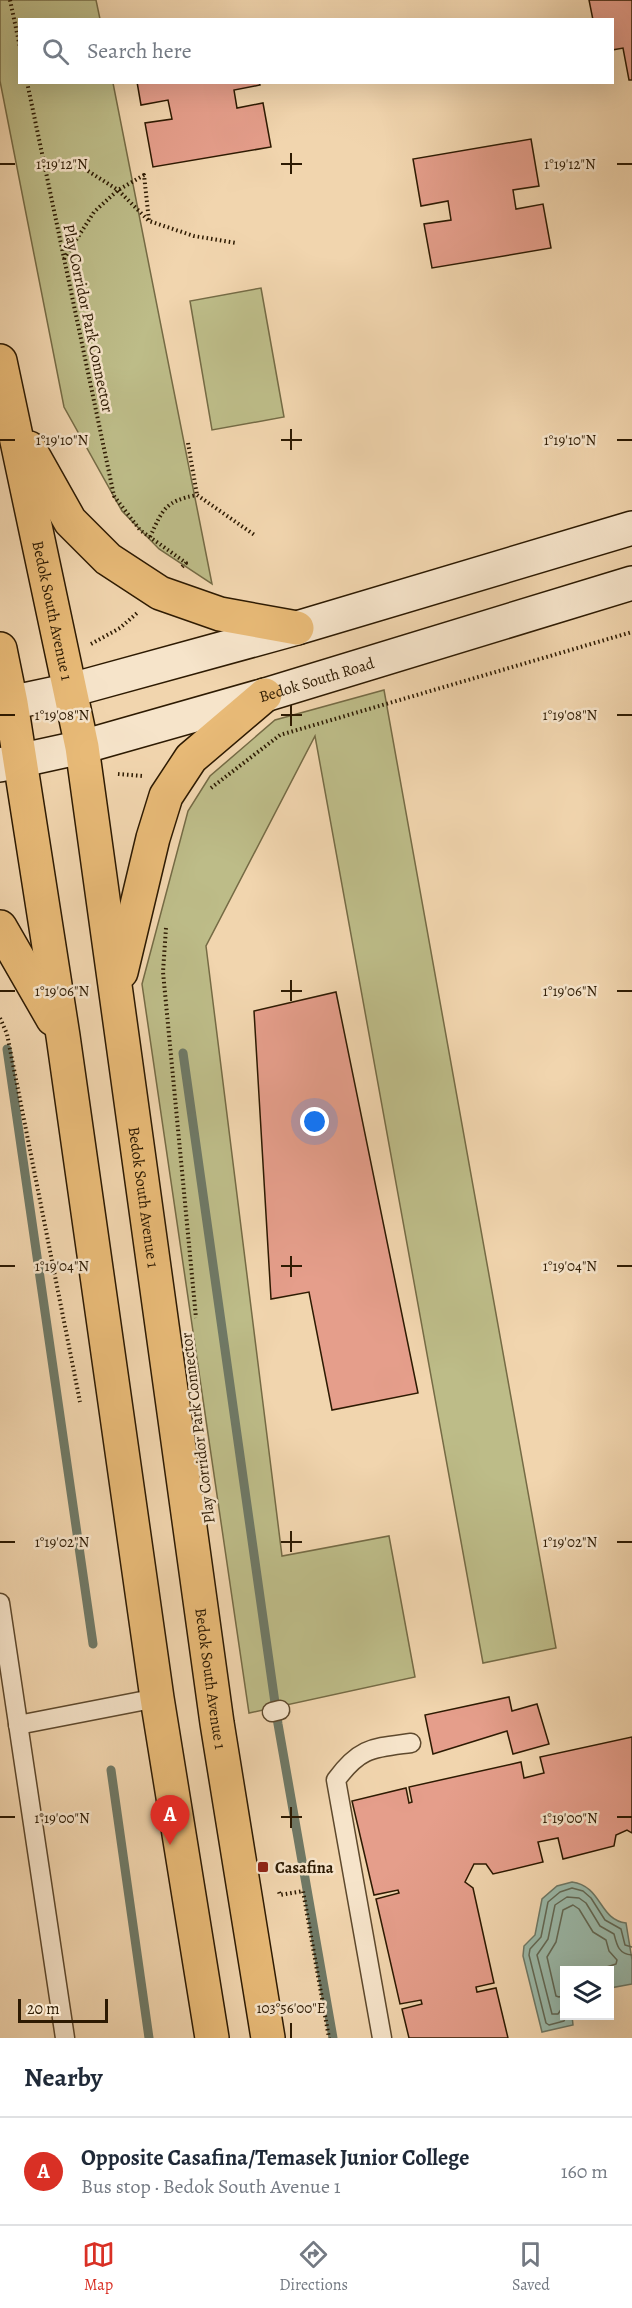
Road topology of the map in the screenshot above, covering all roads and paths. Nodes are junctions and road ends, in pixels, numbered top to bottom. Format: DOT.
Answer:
graph roads {
  1 [pos="10,0"];
  2 [pos="18,38"];
  3 [pos="27,84"];
  4 [pos="88,171"];
  5 [pos="118,190"];
  6 [pos="149,222"];
  7 [pos="236,243"];
  8 [pos="64,259"];
  9 [pos="0,361"];
  10 [pos="11,417"];
  11 [pos="188,443"];
  12 [pos="197,495"];
  13 [pos="632,528"];
  14 [pos="256,536"];
  15 [pos="150,537"];
  16 [pos="186,563"];
  17 [pos="632,583"];
  18 [pos="297,628"];
  19 [pos="632,632"];
  20 [pos="0,649"];
  21 [pos="71,690"];
  22 [pos="265,695"];
  23 [pos="6,704"];
  24 [pos="82,747"];
  25 [pos="10,763"];
  26 [pos="208,790"];
  27 [pos="166,926"];
  28 [pos="0,927"];
  29 [pos="117,988"];
  30 [pos="63,1036"];
  31 [pos="196,1318"];
  32 [pos="0,1603"];
  33 [pos="157,1698"];
  34 [pos="18,1725"];
  35 [pos="411,1743"];
  36 [pos="278,1884"];
  37 [pos="65,2038"];
  38 [pos="212,2038"];
  39 [pos="268,2038"];
  40 [pos="329,2038"];
  41 [pos="382,2038"];
  1 -- 2 [label="path"];
  3 -- 8 [label="path, Play Corridor Park Connector"];
  4 -- 5 [label="path"];
  5 -- 6 [label="path"];
  5 -- 6 [label="path"];
  5 -- 8 [label="path"];
  6 -- 7 [label="path"];
  8 -- 15 [label="path, Play Corridor Park Connector"];
  9 -- 10 [label="main road, Bedok South Avenue 1"];
  10 -- 18 [label="main road"];
  10 -- 21 [label="main road, Bedok South Avenue 1"];
  11 -- 12 [label="path"];
  12 -- 14 [label="path"];
  12 -- 15 [label="path"];
  13 -- 18 [label="main road"];
  15 -- 16 [label="path, Play Corridor Park Connector"];
  17 -- 22 [label="main road, Bedok South Road"];
  18 -- 21 [label="main road"];
  19 -- 26 [label="path"];
  20 -- 23 [label="main road"];
  21 -- 23 [label="main road"];
  21 -- 24 [label="main road, Bedok South Avenue 1"];
  22 -- 24 [label="main road, Bedok South Road"];
  22 -- 29 [label="main road"];
  23 -- 25 [label="main road"];
  24 -- 25 [label="main road, Bedok South Road"];
  24 -- 29 [label="main road, Bedok South Avenue 1"];
  25 -- 30 [label="main road"];
  27 -- 31 [label="path, Play Corridor Park Connector"];
  28 -- 30 [label="main road"];
  29 -- 39 [label="main road, Bedok South Avenue 1"];
  30 -- 33 [label="main road"];
  32 -- 34 [label="lane"];
  33 -- 34 [label="lane"];
  33 -- 38 [label="main road"];
  34 -- 37 [label="lane"];
  35 -- 41 [label="lane"];
  36 -- 40 [label="path"];
}
